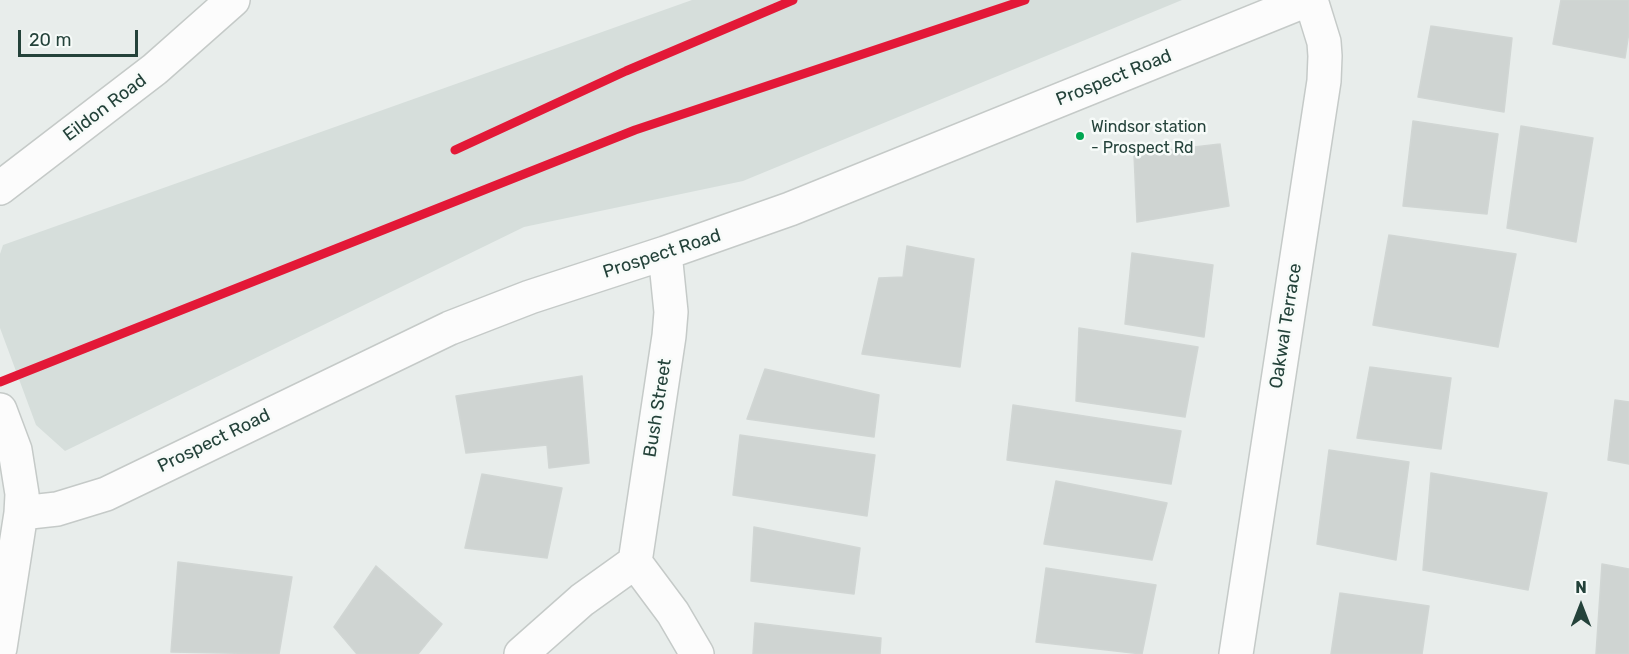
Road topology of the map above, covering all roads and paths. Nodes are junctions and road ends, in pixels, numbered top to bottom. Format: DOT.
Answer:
graph roads {
  1 [pos="233,0"];
  2 [pos="1309,0"];
  3 [pos="0,188"];
  4 [pos="665,253"];
  5 [pos="4,421"];
  6 [pos="21,513"];
  7 [pos="635,562"];
  8 [pos="0,648"];
  9 [pos="521,654"];
  10 [pos="697,654"];
  11 [pos="1236,654"];
  1 -- 3 [label="street, Eildon Road"];
  2 -- 4 [label="street, Prospect Road"];
  2 -- 11 [label="street, Oakwal Terrace"];
  4 -- 6 [label="street, Prospect Road"];
  4 -- 7 [label="street, Bush Street"];
  5 -- 6 [label="street"];
  6 -- 8 [label="street"];
  7 -- 9 [label="street"];
  7 -- 10 [label="street"];
}
